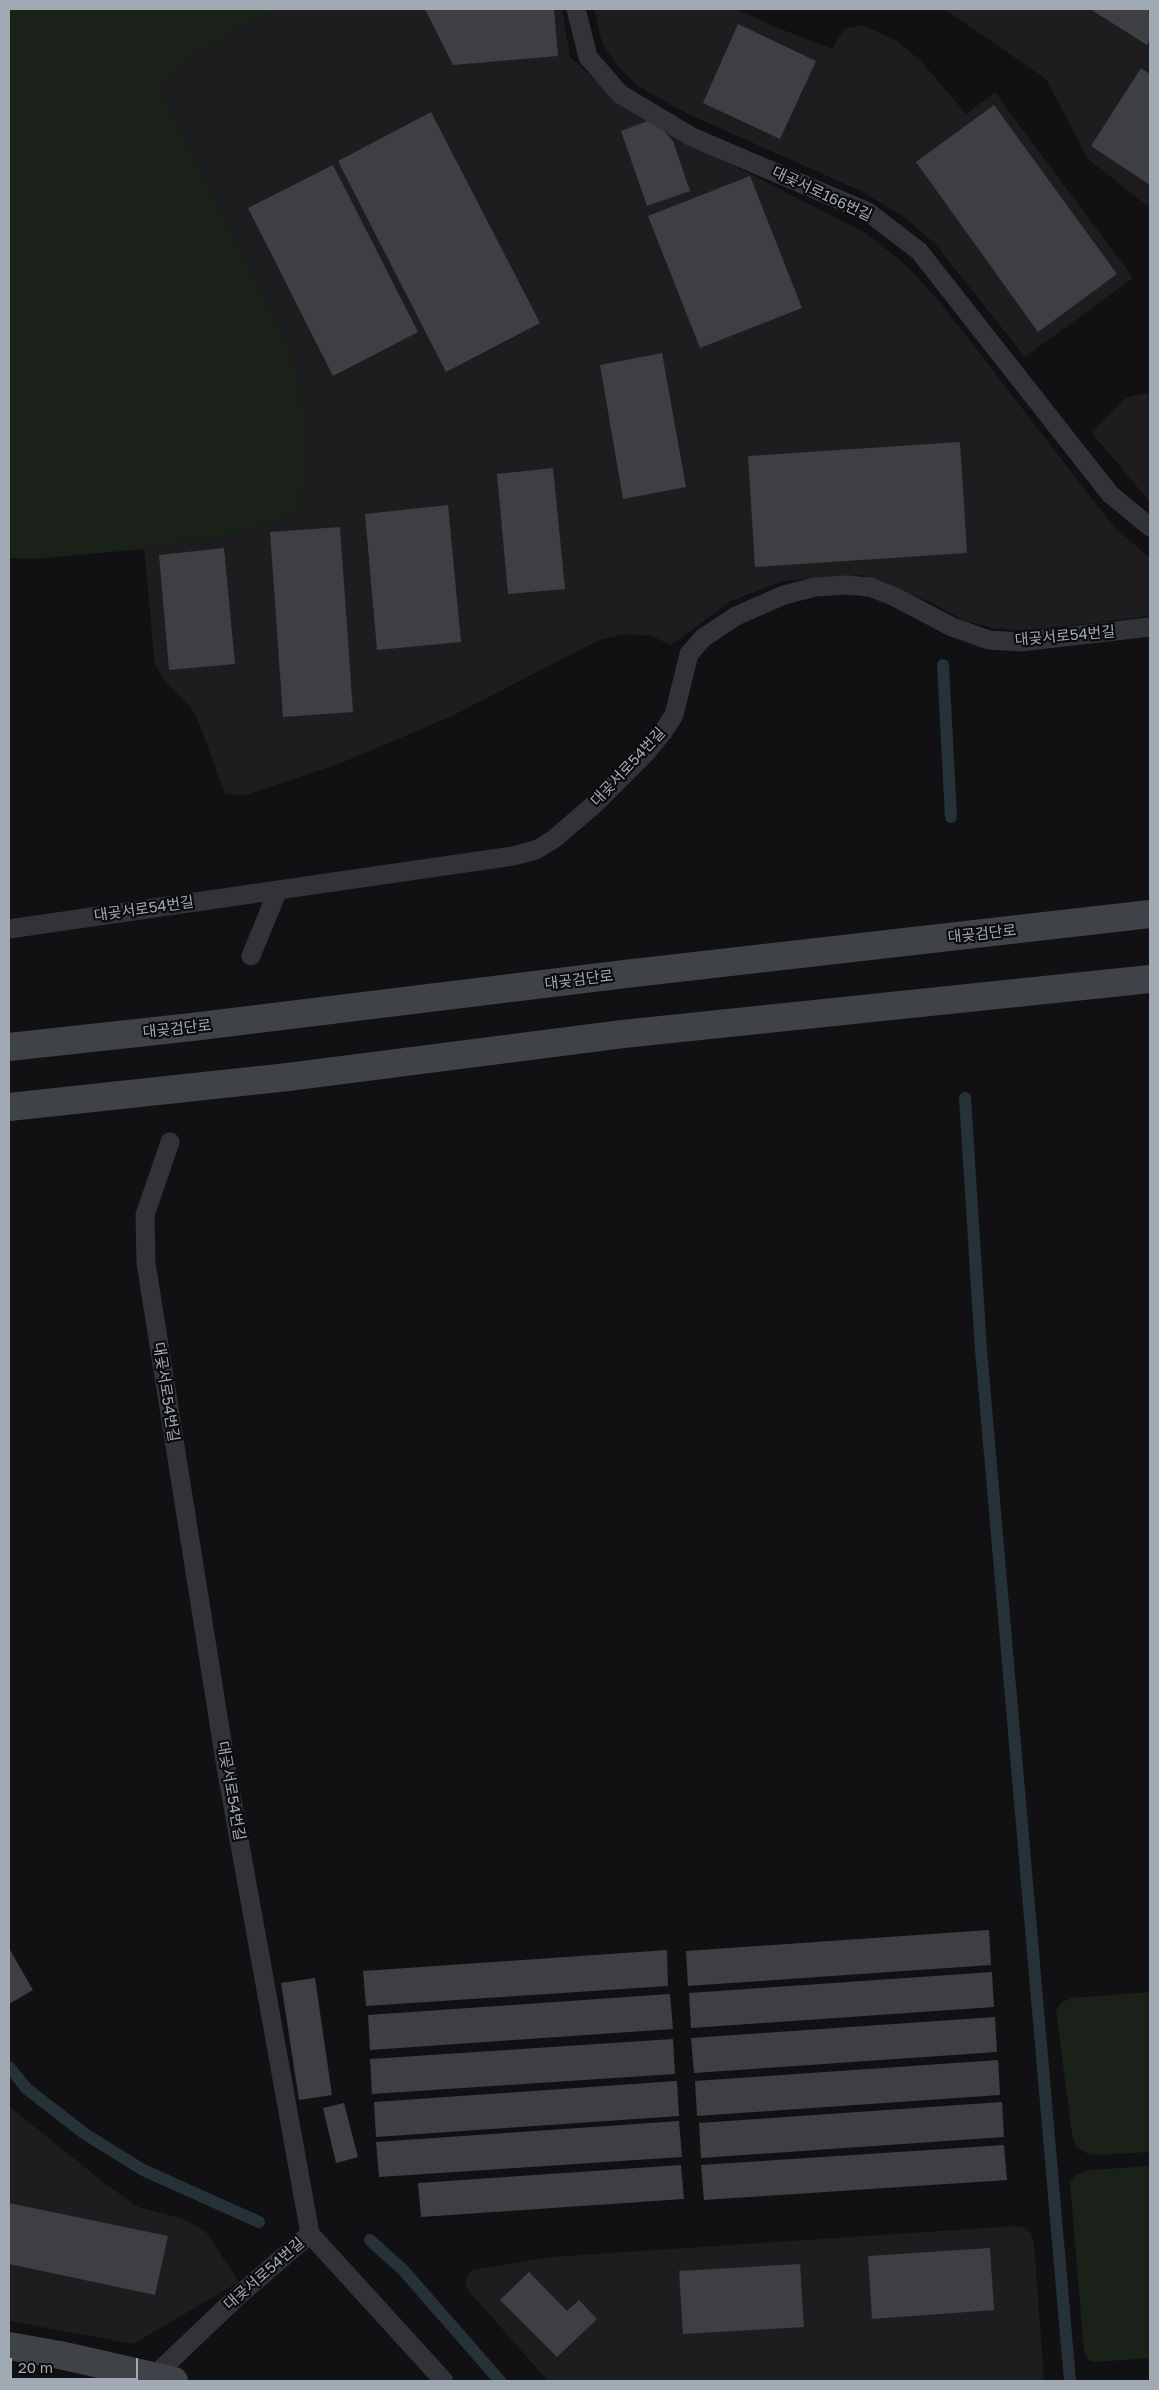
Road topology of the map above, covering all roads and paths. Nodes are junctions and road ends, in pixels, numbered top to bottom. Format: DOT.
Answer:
graph roads {
  1 [pos="576,9"];
  2 [pos="1150,528"];
  3 [pos="1150,627"];
  4 [pos="278,890"];
  5 [pos="1150,914"];
  6 [pos="9,929"];
  7 [pos="251,956"];
  8 [pos="1150,979"];
  9 [pos="9,1047"];
  10 [pos="9,1107"];
  11 [pos="170,1142"];
  12 [pos="310,2234"];
  13 [pos="9,2346"];
  14 [pos="164,2378"];
  15 [pos="444,2381"];
  1 -- 2 [label="lane, 대곶서로166번길"];
  3 -- 4 [label="lane, 대곶서로54번길"];
  4 -- 6 [label="lane, 대곶서로54번길"];
  4 -- 7 [label="lane"];
  5 -- 9 [label="main road, 대곶검단로"];
  8 -- 10 [label="main road"];
  11 -- 12 [label="lane, 대곶서로54번길"];
  12 -- 14 [label="lane, 대곶서로54번길"];
  12 -- 15 [label="lane"];
  13 -- 14 [label="main road"];
}
